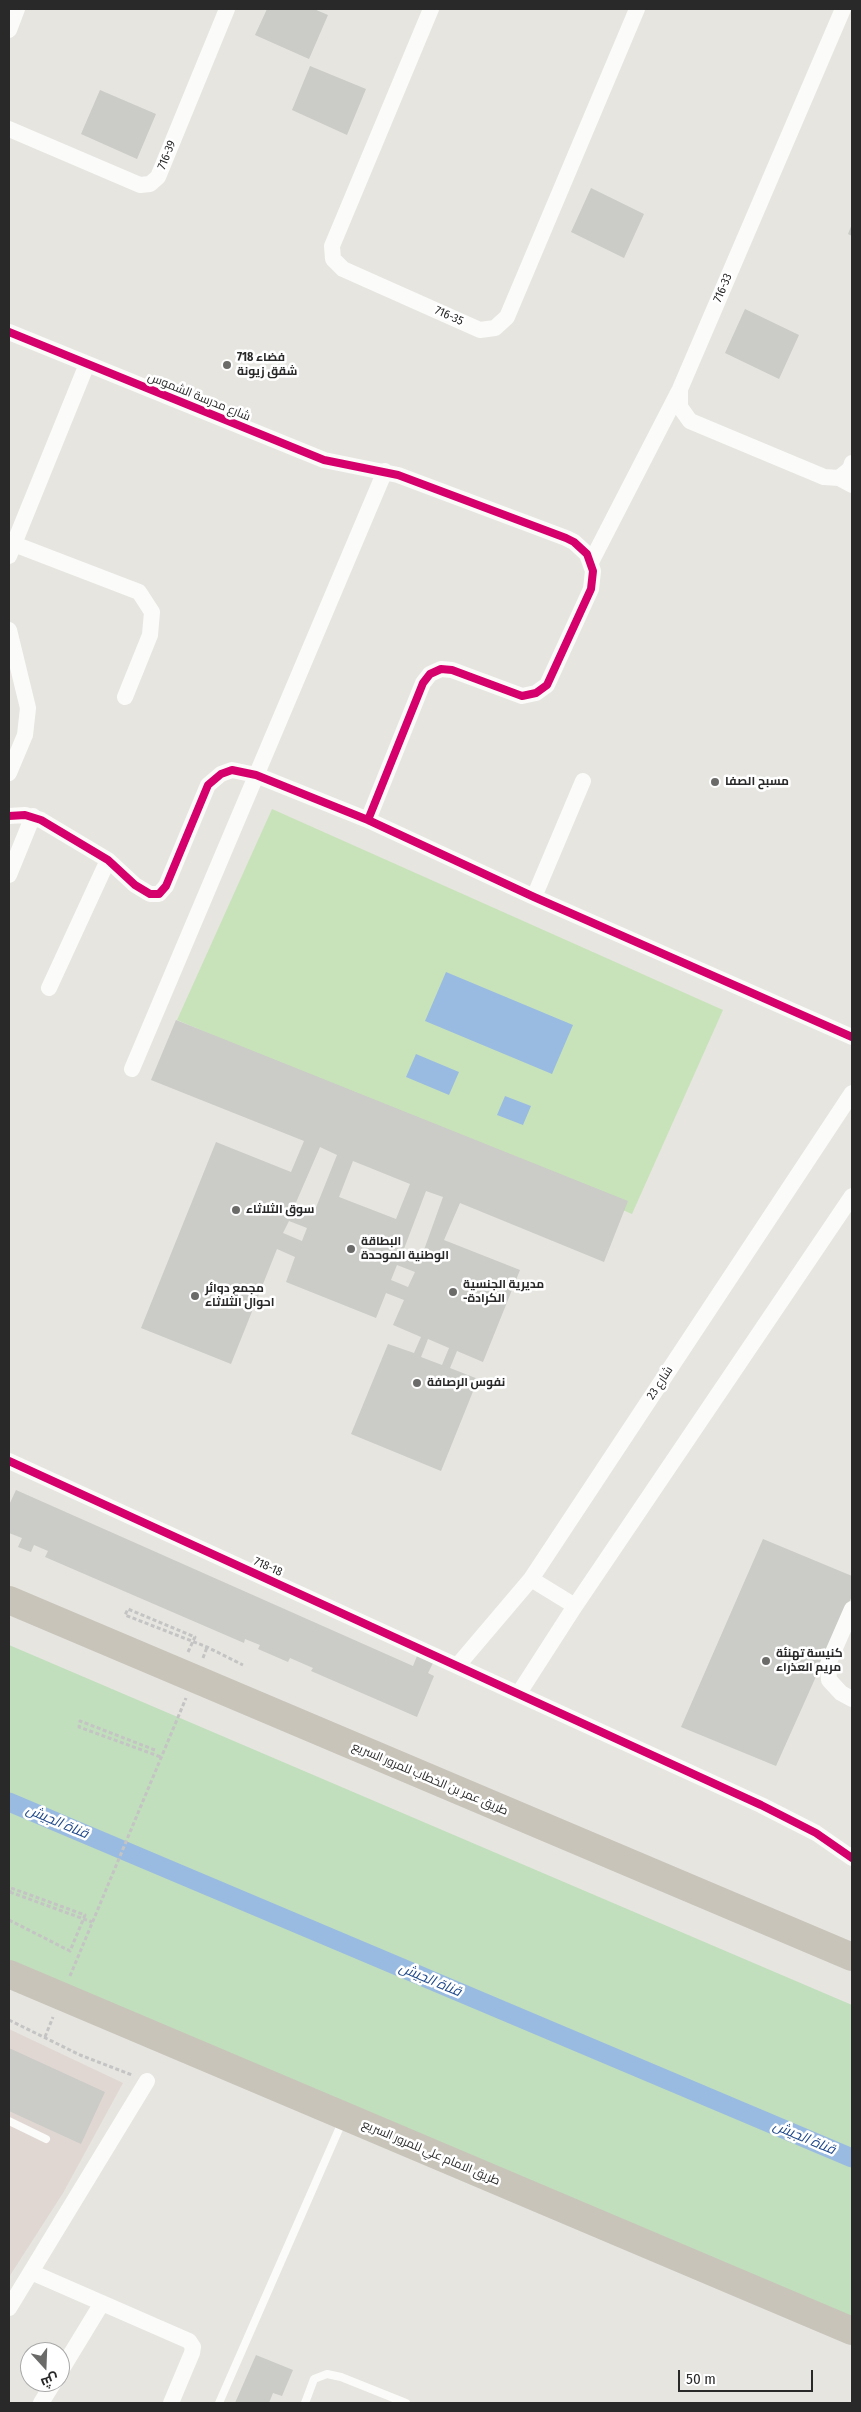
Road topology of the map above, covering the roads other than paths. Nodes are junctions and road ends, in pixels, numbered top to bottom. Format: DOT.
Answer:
graph roads {
  1 [pos="18,9"];
  2 [pos="227,9"];
  3 [pos="431,9"];
  4 [pos="637,9"];
  5 [pos="843,9"];
  6 [pos="9,30"];
  7 [pos="9,129"];
  8 [pos="9,332"];
  9 [pos="88,364"];
  10 [pos="680,389"];
  11 [pos="852,464"];
  12 [pos="384,471"];
  13 [pos="846,481"];
  14 [pos="11,550"];
  15 [pos="591,562"];
  16 [pos="9,630"];
  17 [pos="125,697"];
  18 [pos="9,773"];
  19 [pos="256,775"];
  20 [pos="583,780"];
  21 [pos="9,816"];
  22 [pos="33,816"];
  23 [pos="368,820"];
  24 [pos="108,860"];
  25 [pos="9,875"];
  26 [pos="534,897"];
  27 [pos="49,988"];
  28 [pos="852,1037"];
  29 [pos="132,1069"];
  30 [pos="852,1093"];
  31 [pos="852,1196"];
  32 [pos="9,1461"];
  33 [pos="531,1579"];
  34 [pos="9,1600"];
  35 [pos="575,1606"];
  36 [pos="852,1609"];
  37 [pos="458,1665"];
  38 [pos="518,1693"];
  39 [pos="852,1699"];
  40 [pos="852,1858"];
  41 [pos="852,1957"];
  42 [pos="9,1974"];
  43 [pos="147,2081"];
  44 [pos="345,2116"];
  45 [pos="9,2121"];
  46 [pos="46,2139"];
  47 [pos="31,2272"];
  48 [pos="102,2303"];
  49 [pos="9,2308"];
  50 [pos="852,2331"];
  51 [pos="70,2356"];
  52 [pos="48,2392"];
  53 [pos="42,2403"];
  54 [pos="171,2403"];
  55 [pos="218,2403"];
  56 [pos="305,2403"];
  57 [pos="406,2403"];
  1 -- 6 [label="street"];
  2 -- 7 [label="street, 716-39"];
  3 -- 4 [label="street, 716-35"];
  5 -- 10 [label="street, 716-33"];
  8 -- 9 [label="street, شارع مدرسة الشموس"];
  9 -- 12 [label="street, شارع مدرسة الشموس"];
  9 -- 14 [label="street"];
  10 -- 13 [label="street"];
  10 -- 15 [label="street, 716-33"];
  11 -- 13 [label="street"];
  12 -- 15 [label="street, شارع مدرسة الشموس"];
  12 -- 19 [label="street"];
  14 -- 17 [label="street"];
  15 -- 23 [label="street"];
  16 -- 18 [label="street"];
  19 -- 23 [label="street"];
  19 -- 24 [label="street"];
  19 -- 29 [label="street"];
  20 -- 26 [label="street"];
  21 -- 22 [label="street"];
  22 -- 24 [label="street"];
  22 -- 25 [label="street"];
  23 -- 26 [label="street"];
  24 -- 27 [label="street"];
  26 -- 28 [label="street"];
  30 -- 33 [label="street, شارع 23"];
  31 -- 35 [label="street"];
  32 -- 37 [label="street, 718-18"];
  33 -- 35 [label="street"];
  33 -- 37 [label="street, شارع 23"];
  34 -- 41 [label="highway, طريق عمر بن الخطاب للمرور السريع"];
  35 -- 38 [label="street"];
  36 -- 39 [label="street"];
  37 -- 38 [label="street, 718-18"];
  38 -- 40 [label="street, 718-18"];
  42 -- 44 [label="highway, طريق الامام علي للمرور السريع"];
  43 -- 47 [label="street"];
  44 -- 50 [label="highway, طريق الامام علي للمرور السريع"];
  44 -- 55 [label="lane"];
  45 -- 46 [label="lane"];
  47 -- 48 [label="street"];
  47 -- 49 [label="street"];
  48 -- 51 [label="street"];
  48 -- 54 [label="street"];
  52 -- 53 [label="street"];
  56 -- 57 [label="lane"];
}
